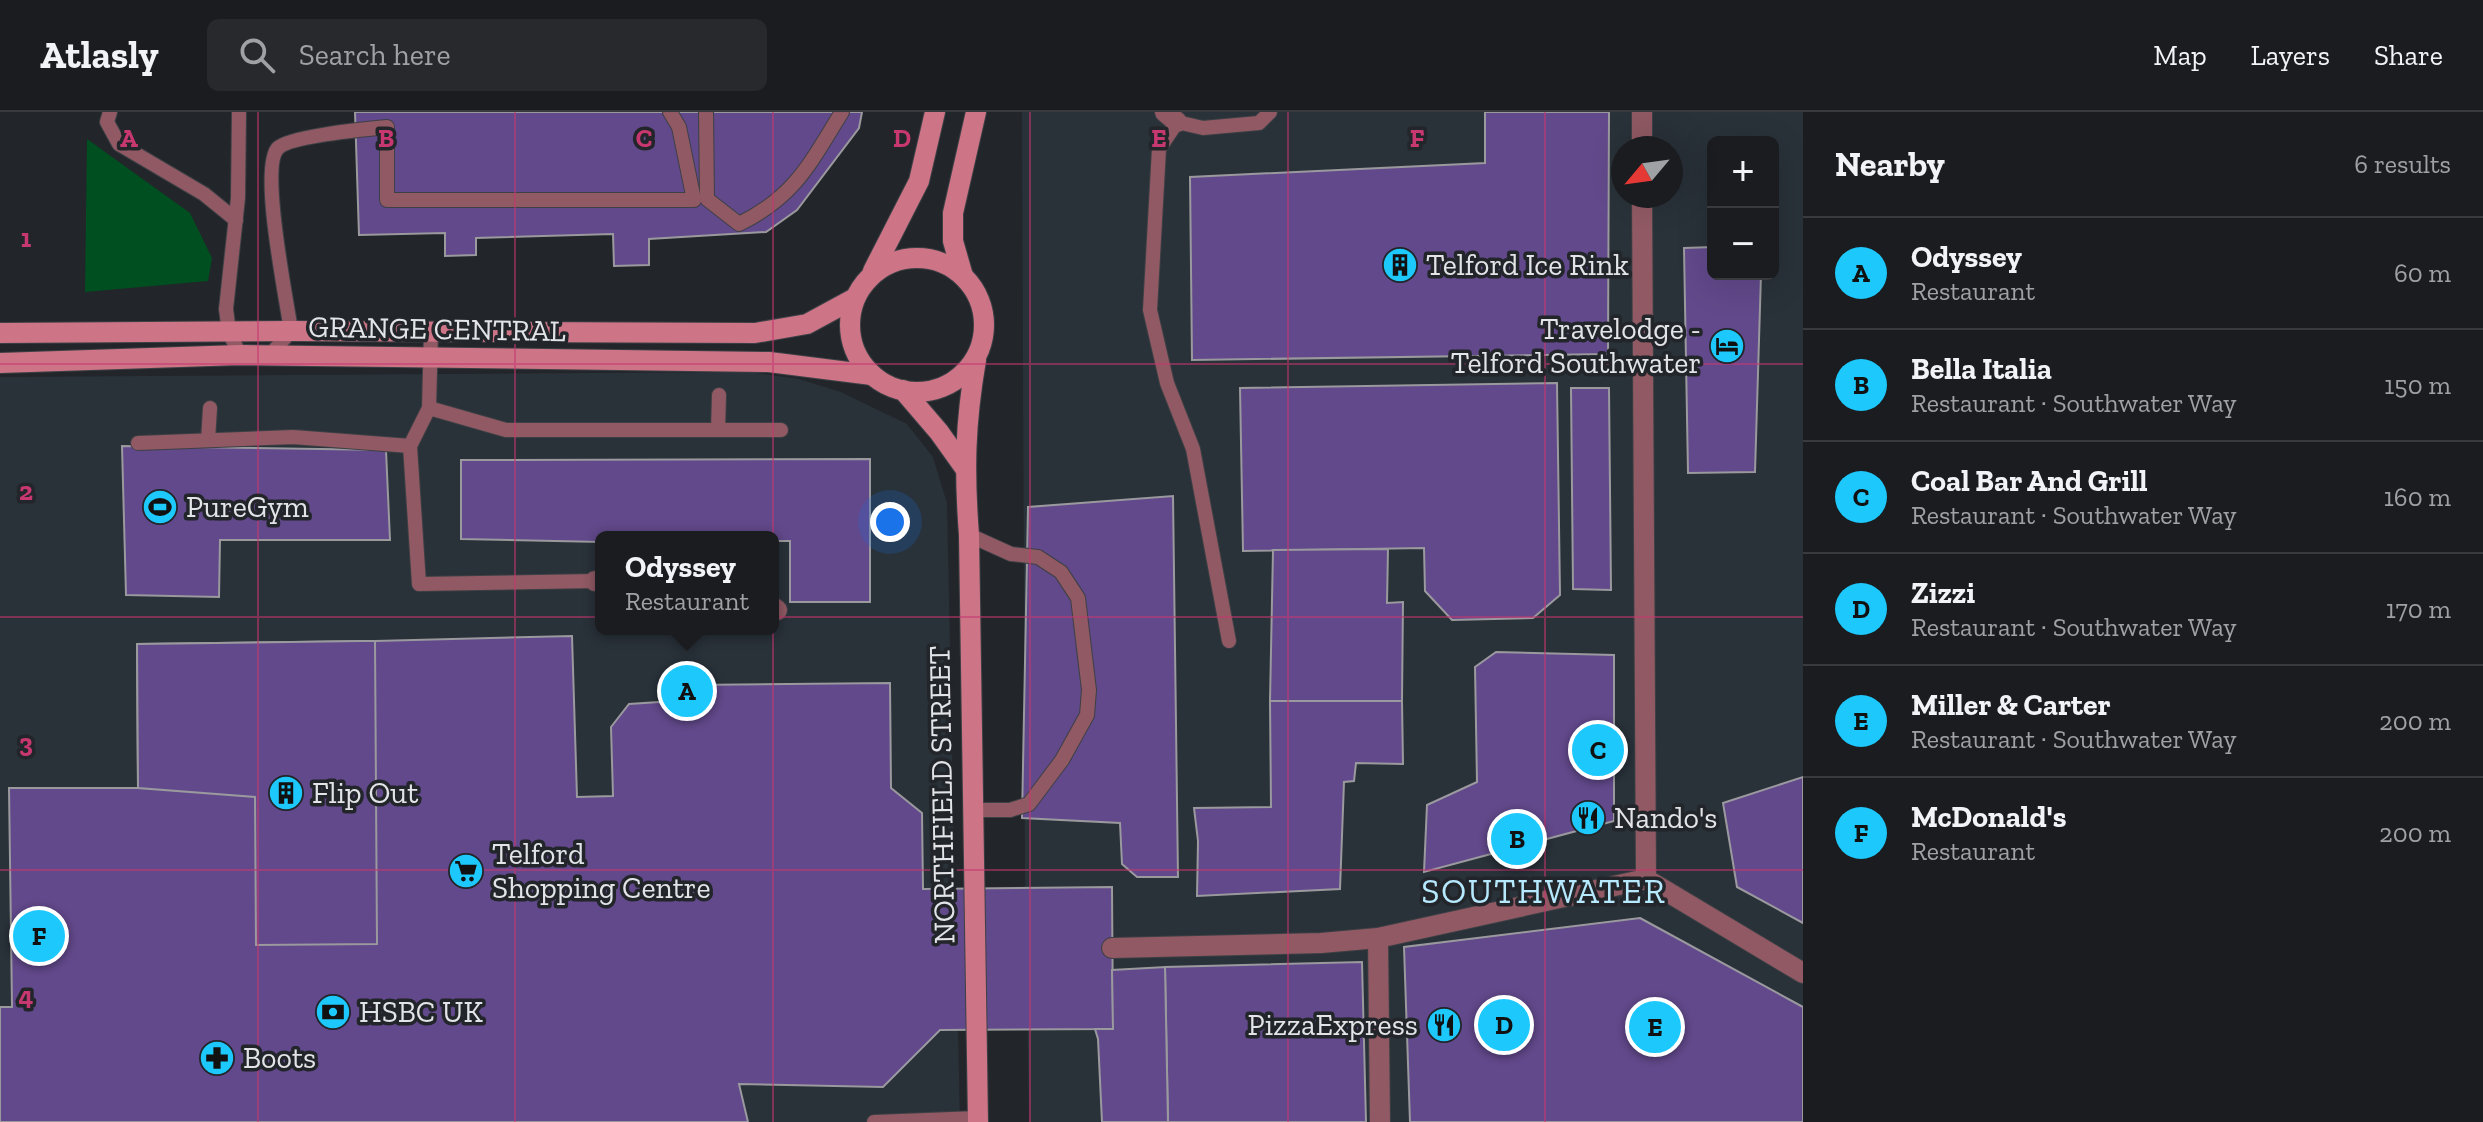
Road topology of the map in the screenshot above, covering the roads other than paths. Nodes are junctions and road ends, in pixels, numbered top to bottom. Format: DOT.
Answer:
graph roads {
  1 [pos="239,112"];
  2 [pos="670,112"];
  3 [pos="706,112"];
  4 [pos="842,112"];
  5 [pos="935,112"];
  6 [pos="976,112"];
  7 [pos="1270,112"];
  8 [pos="1642,112"];
  9 [pos="109,117"];
  10 [pos="1171,117"];
  11 [pos="1642,136"];
  12 [pos="1642,208"];
  13 [pos="236,220"];
  14 [pos="872,275"];
  15 [pos="963,276"];
  16 [pos="855,298"];
  17 [pos="291,331"];
  18 [pos="229,332"];
  19 [pos="431,332"];
  20 [pos="0,333"];
  21 [pos="240,355"];
  22 [pos="270,355"];
  23 [pos="432,359"];
  24 [pos="976,360"];
  25 [pos="0,363"];
  26 [pos="872,375"];
  27 [pos="903,390"];
  28 [pos="719,395"];
  29 [pos="210,408"];
  30 [pos="429,408"];
  31 [pos="718,430"];
  32 [pos="781,430"];
  33 [pos="208,440"];
  34 [pos="138,443"];
  35 [pos="410,446"];
  36 [pos="964,467"];
  37 [pos="969,535"];
  38 [pos="595,580"];
  39 [pos="1229,641"];
  40 [pos="972,810"];
  41 [pos="1646,879"];
  42 [pos="1378,938"];
  43 [pos="1112,948"];
  44 [pos="1803,973"];
  45 [pos="978,1120"];
  46 [pos="874,1122"];
  47 [pos="1380,1122"];
  1 -- 13 [label="lane"];
  2 -- 17 [label="lane"];
  3 -- 4 [label="lane"];
  5 -- 14 [label="street"];
  6 -- 15 [label="street"];
  7 -- 10 [label="lane"];
  8 -- 11 [label="street"];
  9 -- 13 [label="lane"];
  10 -- 39 [label="lane"];
  12 -- 41 [label="street"];
  13 -- 18 [label="lane"];
  14 -- 15 [label="street"];
  14 -- 16 [label="street"];
  15 -- 24 [label="street"];
  16 -- 19 [label="street, GRANGE CENTRAL"];
  16 -- 26 [label="street"];
  17 -- 18 [label="street, GRANGE CENTRAL"];
  17 -- 19 [label="street, GRANGE CENTRAL"];
  17 -- 22 [label="lane"];
  18 -- 20 [label="street, GRANGE CENTRAL"];
  18 -- 21 [label="lane"];
  19 -- 23 [label="lane"];
  21 -- 22 [label="street, GRANGE CENTRAL"];
  21 -- 25 [label="street, GRANGE CENTRAL"];
  22 -- 23 [label="street, GRANGE CENTRAL"];
  23 -- 26 [label="street, GRANGE CENTRAL"];
  23 -- 30 [label="lane"];
  24 -- 27 [label="street"];
  24 -- 36 [label="street, NORTHFIELD STREET"];
  26 -- 27 [label="street"];
  27 -- 36 [label="street"];
  28 -- 31 [label="lane"];
  29 -- 33 [label="lane"];
  30 -- 31 [label="lane"];
  30 -- 35 [label="lane"];
  31 -- 32 [label="lane"];
  33 -- 34 [label="lane"];
  33 -- 35 [label="lane"];
  35 -- 38 [label="lane"];
  36 -- 37 [label="street, NORTHFIELD STREET"];
  37 -- 40 [label="street, NORTHFIELD STREET"];
  37 -- 40 [label="lane"];
  40 -- 45 [label="street, NORTHFIELD STREET"];
  41 -- 42 [label="street"];
  41 -- 44 [label="street"];
  42 -- 43 [label="street"];
  42 -- 47 [label="street"];
  45 -- 46 [label="lane"];
}
